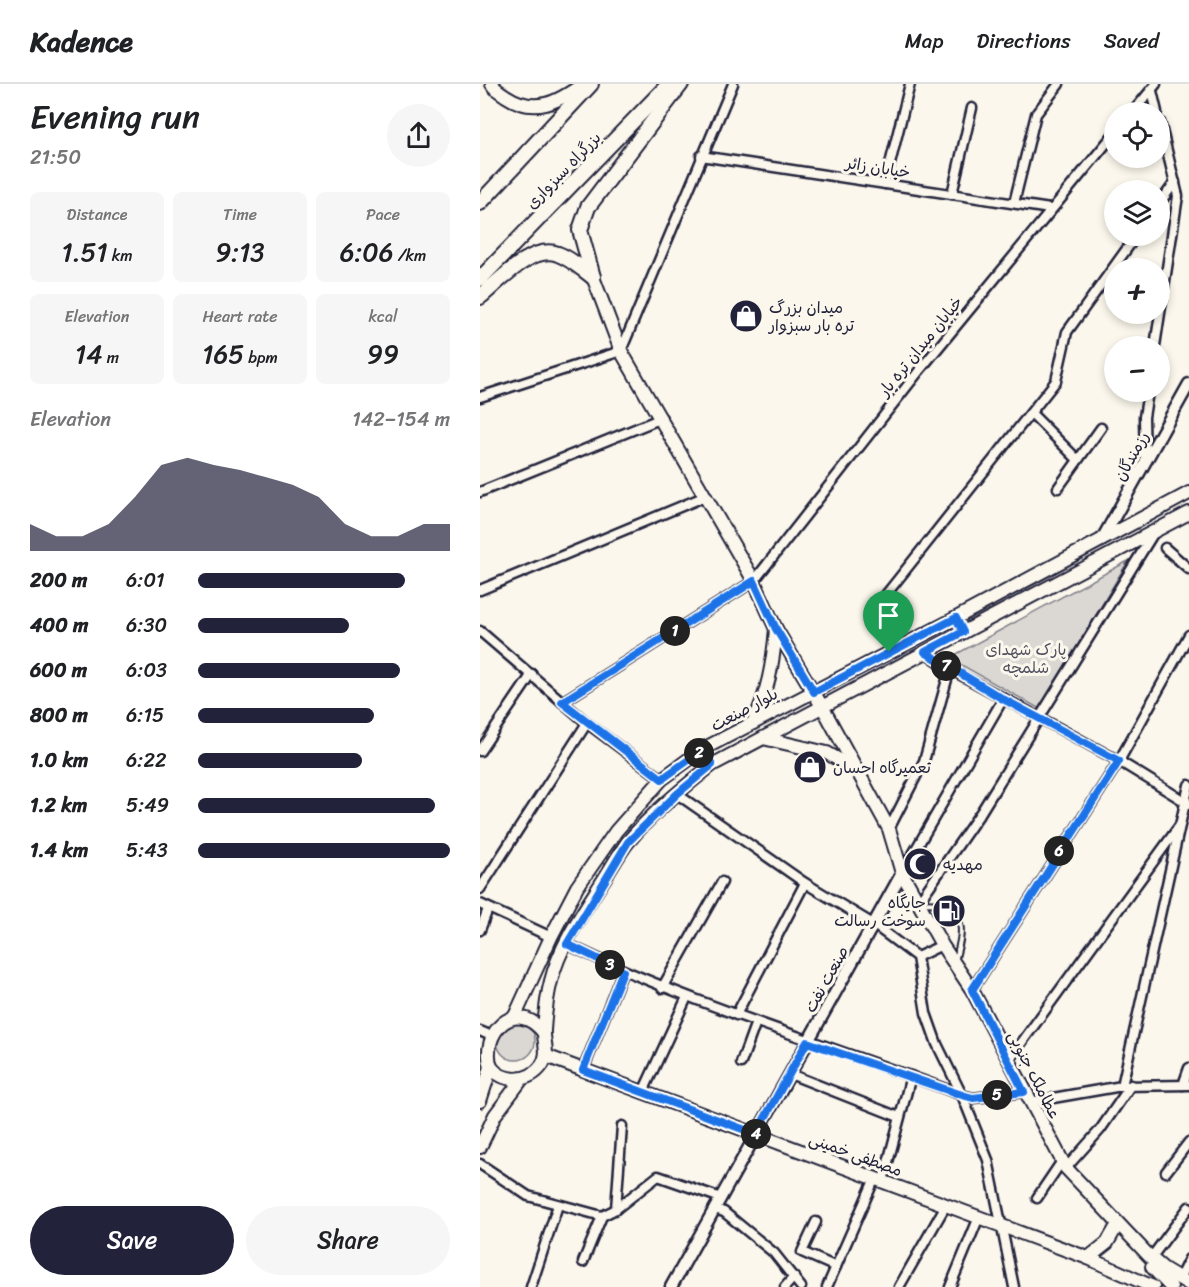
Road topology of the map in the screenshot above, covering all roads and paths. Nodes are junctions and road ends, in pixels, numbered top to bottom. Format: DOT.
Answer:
graph roads {
  1 [pos="492,84"];
  2 [pos="583,84"];
  3 [pos="591,84"];
  4 [pos="669,84"];
  5 [pos="681,84"];
  6 [pos="733,84"];
  7 [pos="910,84"];
  8 [pos="1059,84"];
  9 [pos="1154,87"];
  10 [pos="1141,102"];
  11 [pos="1156,102"];
  12 [pos="972,108"];
  13 [pos="1104,146"];
  14 [pos="701,156"];
  15 [pos="1170,165"];
  16 [pos="1174,182"];
  17 [pos="885,184"];
  18 [pos="1170,188"];
  19 [pos="952,194"];
  20 [pos="480,203"];
  21 [pos="1014,203"];
  22 [pos="1050,209"];
  23 [pos="1129,246"];
  24 [pos="593,277"];
  25 [pos="480,279"];
  26 [pos="480,297"];
  27 [pos="1157,336"];
  28 [pos="621,351"];
  29 [pos="1189,384"];
  30 [pos="480,397"];
  31 [pos="1146,402"];
  32 [pos="1031,413"];
  33 [pos="662,418"];
  34 [pos="1101,428"];
  35 [pos="1078,460"];
  36 [pos="1144,464"];
  37 [pos="1058,488"];
  38 [pos="480,492"];
  39 [pos="1189,493"];
  40 [pos="706,496"];
  41 [pos="1189,513"];
  42 [pos="1153,533"];
  43 [pos="1100,542"];
  44 [pos="1165,548"];
  45 [pos="1189,568"];
  46 [pos="754,581"];
  47 [pos="480,590"];
  48 [pos="956,618"];
  49 [pos="776,629"];
  50 [pos="480,631"];
  51 [pos="963,632"];
  52 [pos="1189,635"];
  53 [pos="889,652"];
  54 [pos="925,652"];
  55 [pos="950,669"];
  56 [pos="532,674"];
  57 [pos="814,692"];
  58 [pos="1003,699"];
  59 [pos="562,702"];
  60 [pos="823,708"];
  61 [pos="1040,719"];
  62 [pos="587,723"];
  63 [pos="753,723"];
  64 [pos="763,738"];
  65 [pos="704,749"];
  66 [pos="480,751"];
  67 [pos="1119,761"];
  68 [pos="712,765"];
  69 [pos="857,770"];
  70 [pos="662,779"];
  71 [pos="1189,785"];
  72 [pos="677,794"];
  73 [pos="1187,804"];
  74 [pos="1182,822"];
  75 [pos="889,829"];
  76 [pos="902,873"];
  77 [pos="722,882"];
  78 [pos="805,883"];
  79 [pos="480,889"];
  80 [pos="918,903"];
  81 [pos="480,904"];
  82 [pos="488,909"];
  83 [pos="873,924"];
  84 [pos="480,930"];
  85 [pos="551,937"];
  86 [pos="567,944"];
  87 [pos="942,945"];
  88 [pos="917,957"];
  89 [pos="955,964"];
  90 [pos="623,971"];
  91 [pos="662,988"];
  92 [pos="972,990"];
  93 [pos="687,997"];
  94 [pos="736,1015"];
  95 [pos="515,1016"];
  96 [pos="756,1022"];
  97 [pos="484,1033"];
  98 [pos="544,1033"];
  99 [pos="807,1042"];
  100 [pos="546,1056"];
  101 [pos="1010,1060"];
  102 [pos="741,1063"];
  103 [pos="491,1067"];
  104 [pos="1189,1068"];
  105 [pos="583,1070"];
  106 [pos="790,1074"];
  107 [pos="911,1076"];
  108 [pos="522,1079"];
  109 [pos="1126,1085"];
  110 [pos="1186,1085"];
  111 [pos="643,1092"];
  112 [pos="962,1095"];
  113 [pos="1027,1097"];
  114 [pos="480,1101"];
  115 [pos="899,1117"];
  116 [pos="622,1126"];
  117 [pos="756,1134"];
  118 [pos="1189,1142"];
  119 [pos="480,1147"];
  120 [pos="480,1164"];
  121 [pos="1064,1164"];
  122 [pos="1166,1172"];
  123 [pos="879,1180"];
  124 [pos="720,1198"];
  125 [pos="1037,1198"];
  126 [pos="558,1205"];
  127 [pos="946,1205"];
  128 [pos="1189,1207"];
  129 [pos="616,1209"];
  130 [pos="715,1209"];
  131 [pos="602,1216"];
  132 [pos="979,1217"];
  133 [pos="816,1222"];
  134 [pos="1118,1224"];
  135 [pos="1000,1225"];
  136 [pos="1088,1258"];
  137 [pos="1151,1258"];
  138 [pos="1189,1259"];
  139 [pos="583,1262"];
  140 [pos="836,1267"];
  141 [pos="794,1277"];
  142 [pos="1180,1283"];
  143 [pos="1144,1285"];
  144 [pos="531,1287"];
  145 [pos="671,1287"];
  146 [pos="785,1287"];
  147 [pos="801,1287"];
  148 [pos="827,1287"];
  149 [pos="899,1287"];
  150 [pos="950,1287"];
  151 [pos="1014,1287"];
  1 -- 2 [label="main road"];
  3 -- 20 [label="highway"];
  4 -- 25 [label="highway, بزرگراه سبزواری"];
  5 -- 24 [label="highway"];
  6 -- 14 [label="street"];
  7 -- 17 [label="street"];
  8 -- 21 [label="street"];
  9 -- 10 [label="street"];
  9 -- 11 [label="street"];
  12 -- 19 [label="street"];
  13 -- 22 [label="street, خیابان میدان تره بار"];
  14 -- 17 [label="street, خیابان زائر"];
  14 -- 28 [label="street"];
  15 -- 16 [label="street"];
  16 -- 18 [label="street"];
  16 -- 27 [label="street"];
  17 -- 19 [label="street, خیابان زائر"];
  19 -- 21 [label="street, خیابان زائر"];
  21 -- 22 [label="street, خیابان زائر"];
  22 -- 46 [label="street, خیابان میدان تره بار"];
  23 -- 32 [label="street"];
  24 -- 26 [label="highway"];
  24 -- 28 [label="main road, عطاملک جنوبی"];
  28 -- 30 [label="street"];
  28 -- 33 [label="main road, عطاملک جنوبی"];
  29 -- 36 [label="street, رزمندگان"];
  31 -- 36 [label="street"];
  32 -- 35 [label="street"];
  32 -- 53 [label="street"];
  33 -- 38 [label="street"];
  33 -- 40 [label="main road, عطاملک جنوبی"];
  34 -- 35 [label="street"];
  35 -- 37 [label="street"];
  36 -- 43 [label="street, رزمندگان"];
  39 -- 43 [label="main road, بلوار صنعت"];
  40 -- 46 [label="main road, عطاملک جنوبی"];
  40 -- 47 [label="street"];
  41 -- 42 [label="main road"];
  42 -- 51 [label="main road"];
  42 -- 61 [label="street"];
  43 -- 48 [label="main road, بلوار صنعت"];
  44 -- 45 [label="street"];
  46 -- 49 [label="main road, عطاملک جنوبی"];
  46 -- 59 [label="street, خیابان میدان تره بار"];
  48 -- 51 [label="main road"];
  48 -- 53 [label="main road, بلوار صنعت"];
  49 -- 57 [label="main road, عطاملک جنوبی"];
  49 -- 63 [label="main road"];
  50 -- 56 [label="street"];
  51 -- 54 [label="main road"];
  52 -- 67 [label="street"];
  53 -- 57 [label="main road, بلوار صنعت"];
  54 -- 55 [label="street"];
  54 -- 60 [label="main road"];
  55 -- 58 [label="street"];
  55 -- 75 [label="street"];
  56 -- 59 [label="street"];
  56 -- 66 [label="street"];
  57 -- 60 [label="main road, عطاملک جنوبی"];
  57 -- 63 [label="main road, بلوار صنعت"];
  58 -- 61 [label="street"];
  58 -- 76 [label="street"];
  59 -- 62 [label="street"];
  60 -- 64 [label="main road"];
  60 -- 69 [label="main road, عطاملک جنوبی"];
  61 -- 67 [label="street"];
  61 -- 80 [label="street"];
  62 -- 70 [label="street"];
  62 -- 79 [label="street"];
  63 -- 65 [label="main road, بلوار صنعت"];
  64 -- 68 [label="main road"];
  64 -- 69 [label="main road"];
  65 -- 68 [label="main road"];
  65 -- 70 [label="main road, بلوار صنعت"];
  67 -- 73 [label="street"];
  67 -- 92 [label="street"];
  68 -- 72 [label="main road"];
  69 -- 75 [label="main road, عطاملک جنوبی"];
  70 -- 85 [label="main road, بلوار صنعت"];
  71 -- 73 [label="street"];
  72 -- 78 [label="street"];
  72 -- 86 [label="main road"];
  73 -- 74 [label="street"];
  74 -- 101 [label="street"];
  74 -- 109 [label="street"];
  75 -- 76 [label="main road, عطاملک جنوبی"];
  76 -- 80 [label="main road, عطاملک جنوبی"];
  76 -- 83 [label="street, صنعت نفت"];
  77 -- 91 [label="street"];
  78 -- 83 [label="street"];
  78 -- 94 [label="street"];
  80 -- 87 [label="main road, عطاملک جنوبی"];
  80 -- 89 [label="lane"];
  81 -- 82 [label="street"];
  82 -- 84 [label="street"];
  82 -- 85 [label="street"];
  83 -- 88 [label="street"];
  83 -- 99 [label="street, صنعت نفت"];
  85 -- 95 [label="main road, بلوار صنعت"];
  86 -- 90 [label="street"];
  86 -- 98 [label="main road"];
  87 -- 88 [label="street"];
  87 -- 89 [label="main road, عطاملک جنوبی"];
  88 -- 112 [label="street"];
  89 -- 92 [label="main road, عطاملک جنوبی"];
  90 -- 91 [label="street"];
  90 -- 105 [label="street"];
  91 -- 93 [label="street"];
  92 -- 101 [label="main road, عطاملک جنوبی"];
  93 -- 94 [label="street"];
  93 -- 111 [label="street"];
  94 -- 96 [label="street"];
  95 -- 97 [label="main road"];
  95 -- 98 [label="main road"];
  96 -- 99 [label="street"];
  96 -- 102 [label="street"];
  97 -- 103 [label="main road"];
  98 -- 100 [label="main road"];
  99 -- 106 [label="street, صنعت نفت"];
  99 -- 107 [label="street"];
  100 -- 105 [label="main road, مصطفی خمینی"];
  100 -- 108 [label="main road"];
  101 -- 113 [label="main road, عطاملک جنوبی"];
  103 -- 108 [label="main road"];
  103 -- 114 [label="main road"];
  104 -- 110 [label="street"];
  105 -- 111 [label="main road, مصطفی خمینی"];
  106 -- 115 [label="street"];
  106 -- 117 [label="street, صنعت نفت"];
  107 -- 112 [label="street"];
  107 -- 115 [label="street"];
  108 -- 119 [label="main road"];
  109 -- 110 [label="street"];
  109 -- 113 [label="street"];
  109 -- 121 [label="street"];
  111 -- 117 [label="main road, مصطفی خمینی"];
  112 -- 113 [label="street"];
  112 -- 135 [label="street"];
  113 -- 121 [label="main road, عطاملک جنوبی"];
  115 -- 123 [label="street"];
  116 -- 129 [label="street"];
  117 -- 123 [label="main road, مصطفی خمینی"];
  117 -- 124 [label="street, صنعت نفت"];
  118 -- 122 [label="street"];
  120 -- 126 [label="street"];
  121 -- 125 [label="street"];
  121 -- 134 [label="main road, عطاملک جنوبی"];
  123 -- 127 [label="main road, مصطفی خمینی"];
  123 -- 140 [label="street"];
  124 -- 129 [label="street"];
  124 -- 130 [label="street, صنعت نفت"];
  126 -- 131 [label="street"];
  126 -- 144 [label="street"];
  127 -- 132 [label="main road, مصطفی خمینی"];
  127 -- 149 [label="street"];
  128 -- 137 [label="street"];
  129 -- 131 [label="street"];
  130 -- 141 [label="street"];
  130 -- 145 [label="street, صنعت نفت"];
  131 -- 139 [label="street"];
  132 -- 135 [label="main road, مصطفی خمینی"];
  132 -- 150 [label="street"];
  133 -- 140 [label="street"];
  134 -- 136 [label="main road"];
  134 -- 137 [label="main road"];
  134 -- 142 [label="main road"];
  135 -- 136 [label="main road, مصطفی خمینی"];
  135 -- 151 [label="street"];
  136 -- 143 [label="main road, مصطفی خمینی"];
  137 -- 142 [label="main road"];
  138 -- 142 [label="street"];
  140 -- 148 [label="street"];
  141 -- 146 [label="street"];
  141 -- 147 [label="street"];
}
